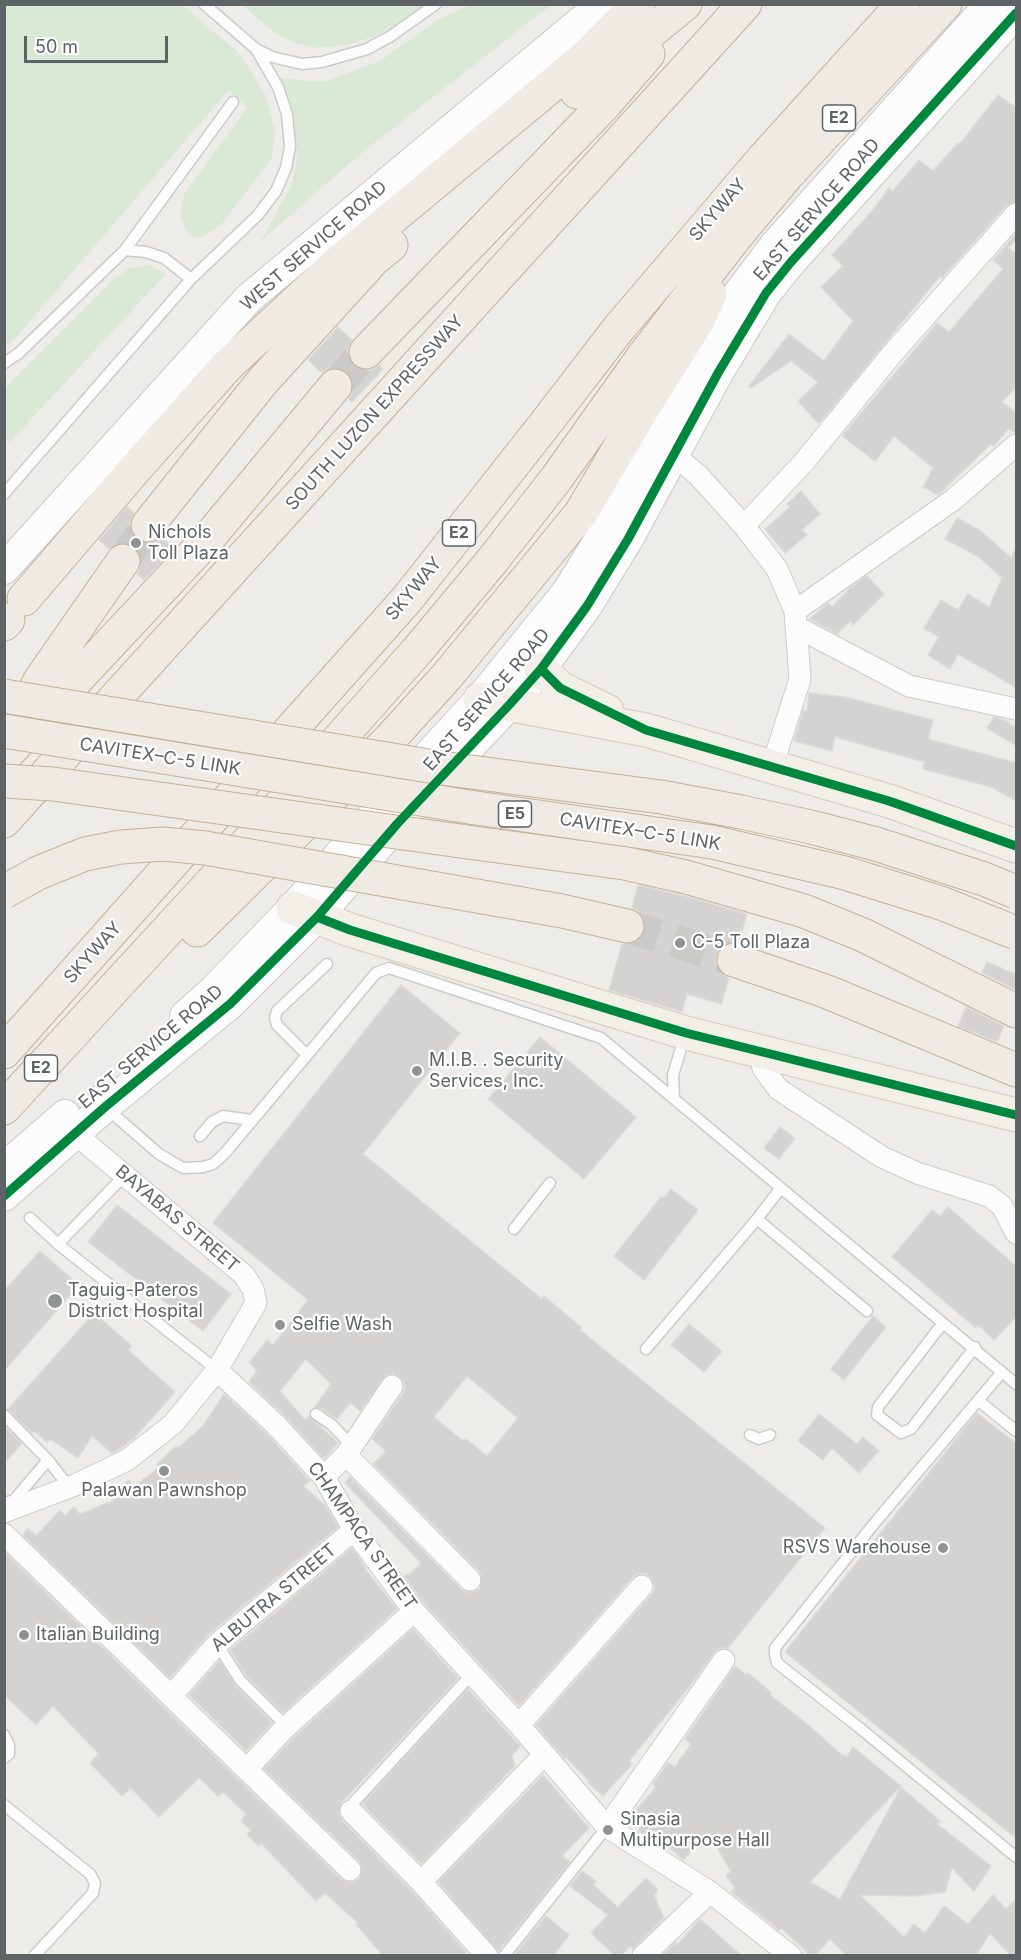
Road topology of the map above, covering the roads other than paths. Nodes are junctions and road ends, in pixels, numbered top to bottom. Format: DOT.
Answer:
graph roads {
  1 [pos="204,4"];
  2 [pos="436,4"];
  3 [pos="602,4"];
  4 [pos="638,4"];
  5 [pos="685,4"];
  6 [pos="689,4"];
  7 [pos="745,4"];
  8 [pos="903,4"];
  9 [pos="945,4"];
  10 [pos="990,4"];
  11 [pos="1017,13"];
  12 [pos="256,49"];
  13 [pos="233,102"];
  14 [pos="1017,214"];
  15 [pos="125,250"];
  16 [pos="191,279"];
  17 [pos="366,352"];
  18 [pos="4,363"];
  19 [pos="335,386"];
  20 [pos="1017,445"];
  21 [pos="663,447"];
  22 [pos="4,494"];
  23 [pos="148,525"];
  24 [pos="744,526"];
  25 [pos="123,561"];
  26 [pos="4,569"];
  27 [pos="12,614"];
  28 [pos="796,619"];
  29 [pos="541,669"];
  30 [pos="4,696"];
  31 [pos="495,702"];
  32 [pos="1016,709"];
  33 [pos="646,730"];
  34 [pos="5,756"];
  35 [pos="772,767"];
  36 [pos="4,821"];
  37 [pos="1017,846"];
  38 [pos="4,892"];
  39 [pos="1017,892"];
  40 [pos="305,913"];
  41 [pos="627,926"];
  42 [pos="1017,933"];
  43 [pos="734,960"];
  44 [pos="327,964"];
  45 [pos="1017,1011"];
  46 [pos="686,1033"];
  47 [pos="4,1052"];
  48 [pos="759,1052"];
  49 [pos="306,1054"];
  50 [pos="1017,1070"];
  51 [pos="99,1099"];
  52 [pos="674,1099"];
  53 [pos="4,1108"];
  54 [pos="1017,1115"];
  55 [pos="251,1120"];
  56 [pos="74,1133"];
  57 [pos="200,1136"];
  58 [pos="4,1168"];
  59 [pos="124,1176"];
  60 [pos="550,1184"];
  61 [pos="780,1189"];
  62 [pos="4,1196"];
  63 [pos="30,1218"];
  64 [pos="757,1220"];
  65 [pos="514,1229"];
  66 [pos="1017,1233"];
  67 [pos="58,1244"];
  68 [pos="867,1311"];
  69 [pos="944,1323"];
  70 [pos="975,1347"];
  71 [pos="646,1349"];
  72 [pos="217,1370"];
  73 [pos="1002,1372"];
  74 [pos="1017,1384"];
  75 [pos="392,1386"];
  76 [pos="979,1401"];
  77 [pos="316,1414"];
  78 [pos="4,1415"];
  79 [pos="1017,1431"];
  80 [pos="750,1435"];
  81 [pos="770,1435"];
  82 [pos="349,1451"];
  83 [pos="48,1460"];
  84 [pos="324,1477"];
  85 [pos="69,1487"];
  86 [pos="4,1503"];
  87 [pos="4,1512"];
  88 [pos="354,1530"];
  89 [pos="4,1534"];
  90 [pos="470,1580"];
  91 [pos="642,1586"];
  92 [pos="414,1611"];
  93 [pos="217,1644"];
  94 [pos="724,1660"];
  95 [pos="472,1674"];
  96 [pos="172,1695"];
  97 [pos="519,1725"];
  98 [pos="287,1727"];
  99 [pos="4,1735"];
  100 [pos="544,1755"];
  101 [pos="4,1758"];
  102 [pos="247,1769"];
  103 [pos="4,1805"];
  104 [pos="351,1811"];
  105 [pos="607,1827"];
  106 [pos="1017,1857"];
  107 [pos="350,1870"];
  108 [pos="420,1882"];
  109 [pos="710,1892"];
  110 [pos="34,1956"];
  111 [pos="487,1956"];
  112 [pos="504,1956"];
  113 [pos="643,1956"];
  114 [pos="791,1956"];
  1 -- 12 [label="lane"];
  2 -- 12 [label="lane"];
  3 -- 26 [label="main road, WEST SERVICE ROAD"];
  4 -- 27 [label="highway"];
  5 -- 23 [label="highway"];
  6 -- 17 [label="highway"];
  7 -- 36 [label="highway, SOUTH LUZON EXPRESSWAY"];
  8 -- 47 [label="highway, SKYWAY / E2"];
  9 -- 53 [label="highway, SKYWAY / E2"];
  10 -- 21 [label="main road, EAST SERVICE ROAD"];
  11 -- 21 [label="main road, EAST SERVICE ROAD"];
  12 -- 16 [label="lane"];
  13 -- 15 [label="lane"];
  14 -- 24 [label="street"];
  15 -- 16 [label="lane"];
  15 -- 18 [label="lane"];
  16 -- 22 [label="lane"];
  19 -- 34 [label="highway"];
  20 -- 28 [label="street"];
  21 -- 24 [label="street"];
  21 -- 29 [label="main road, EAST SERVICE ROAD"];
  21 -- 31 [label="main road, EAST SERVICE ROAD"];
  24 -- 28 [label="street"];
  25 -- 34 [label="highway"];
  28 -- 32 [label="street"];
  28 -- 35 [label="street"];
  29 -- 31 [label="main road, EAST SERVICE ROAD"];
  29 -- 33 [label="main road"];
  30 -- 39 [label="highway, CAVITEX–C-5 LINK / E5, bridge"];
  31 -- 33 [label="main road"];
  31 -- 40 [label="main road, EAST SERVICE ROAD"];
  33 -- 35 [label="main road"];
  34 -- 42 [label="highway, CAVITEX–C-5 LINK / E5, bridge"];
  34 -- 45 [label="highway, bridge"];
  35 -- 37 [label="main road"];
  38 -- 41 [label="highway, bridge"];
  40 -- 46 [label="main road"];
  40 -- 51 [label="main road, EAST SERVICE ROAD"];
  43 -- 50 [label="highway"];
  44 -- 49 [label="lane"];
  46 -- 48 [label="main road"];
  46 -- 52 [label="lane"];
  48 -- 54 [label="main road"];
  48 -- 66 [label="street"];
  49 -- 52 [label="lane"];
  49 -- 55 [label="lane"];
  51 -- 55 [label="lane"];
  51 -- 56 [label="main road, EAST SERVICE ROAD"];
  51 -- 58 [label="main road, EAST SERVICE ROAD"];
  52 -- 61 [label="lane"];
  55 -- 57 [label="lane"];
  56 -- 59 [label="street, BAYABAS STREET"];
  56 -- 62 [label="main road, EAST SERVICE ROAD"];
  59 -- 67 [label="lane"];
  59 -- 72 [label="street, BAYABAS STREET"];
  60 -- 65 [label="lane"];
  61 -- 64 [label="lane"];
  61 -- 69 [label="lane"];
  63 -- 67 [label="lane, CHAMPACA STREET"];
  64 -- 68 [label="lane"];
  64 -- 71 [label="lane"];
  67 -- 72 [label="lane, CHAMPACA STREET"];
  69 -- 70 [label="lane"];
  69 -- 70 [label="lane"];
  70 -- 73 [label="lane"];
  72 -- 84 [label="street, CHAMPACA STREET"];
  72 -- 85 [label="street, BAYABAS STREET"];
  73 -- 74 [label="lane"];
  73 -- 76 [label="lane"];
  75 -- 82 [label="street"];
  76 -- 79 [label="lane"];
  76 -- 106 [label="lane"];
  77 -- 82 [label="lane"];
  78 -- 83 [label="lane"];
  80 -- 81 [label="lane"];
  82 -- 84 [label="street"];
  82 -- 90 [label="street"];
  83 -- 85 [label="lane"];
  83 -- 86 [label="lane"];
  84 -- 88 [label="street, CHAMPACA STREET"];
  85 -- 87 [label="street, BAYABAS STREET"];
  88 -- 92 [label="street, CHAMPACA STREET"];
  88 -- 93 [label="street, ALBUTRA STREET"];
  89 -- 96 [label="street"];
  91 -- 97 [label="street"];
  92 -- 95 [label="street, CHAMPACA STREET"];
  92 -- 98 [label="street"];
  93 -- 96 [label="street, ALBUTRA STREET"];
  93 -- 98 [label="lane"];
  94 -- 105 [label="street"];
  95 -- 97 [label="street, CHAMPACA STREET"];
  95 -- 104 [label="lane"];
  96 -- 102 [label="street"];
  97 -- 100 [label="street, CHAMPACA STREET"];
  98 -- 102 [label="street"];
  99 -- 101 [label="lane"];
  100 -- 105 [label="street, CHAMPACA STREET"];
  100 -- 108 [label="street"];
  102 -- 107 [label="street"];
  103 -- 110 [label="lane"];
  104 -- 108 [label="street"];
  105 -- 109 [label="street, CHAMPACA STREET"];
  105 -- 112 [label="lane"];
  108 -- 111 [label="street"];
  109 -- 113 [label="street"];
  109 -- 114 [label="street, CHAMPACA STREET"];
}
